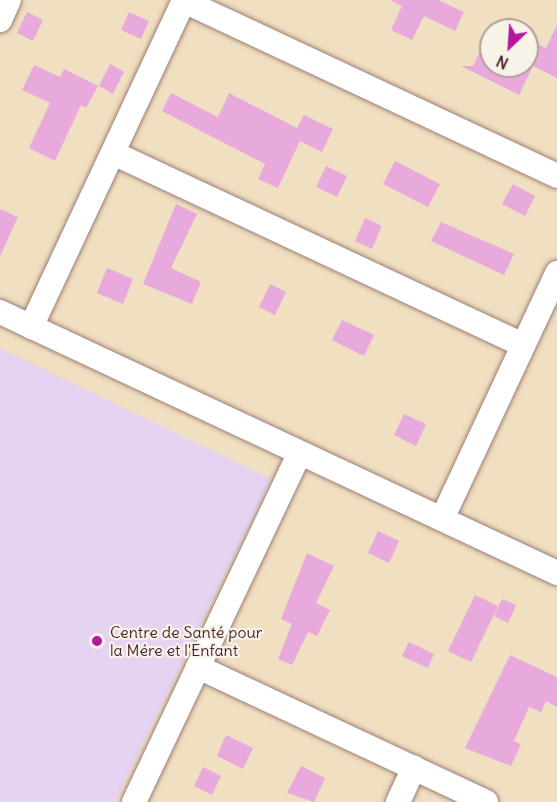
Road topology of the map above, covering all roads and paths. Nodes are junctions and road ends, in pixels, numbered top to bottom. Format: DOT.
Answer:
graph roads {
  1 [pos="9,0"];
  2 [pos="184,0"];
  3 [pos="0,20"];
  4 [pos="113,153"];
  5 [pos="557,176"];
  6 [pos="557,273"];
  7 [pos="0,312"];
  8 [pos="31,327"];
  9 [pos="523,345"];
  10 [pos="300,453"];
  11 [pos="442,519"];
  12 [pos="557,573"];
  13 [pos="198,667"];
  14 [pos="414,768"];
  15 [pos="134,802"];
  16 [pos="398,802"];
  17 [pos="486,802"];
  1 -- 3 [label="street"];
  2 -- 4 [label="street"];
  2 -- 5 [label="street"];
  4 -- 8 [label="street"];
  4 -- 9 [label="street"];
  6 -- 9 [label="street"];
  7 -- 8 [label="street"];
  8 -- 10 [label="street"];
  9 -- 11 [label="street"];
  10 -- 11 [label="street"];
  10 -- 13 [label="street"];
  11 -- 12 [label="street"];
  13 -- 14 [label="street"];
  13 -- 15 [label="street"];
  14 -- 16 [label="street"];
  14 -- 17 [label="street"];
}
